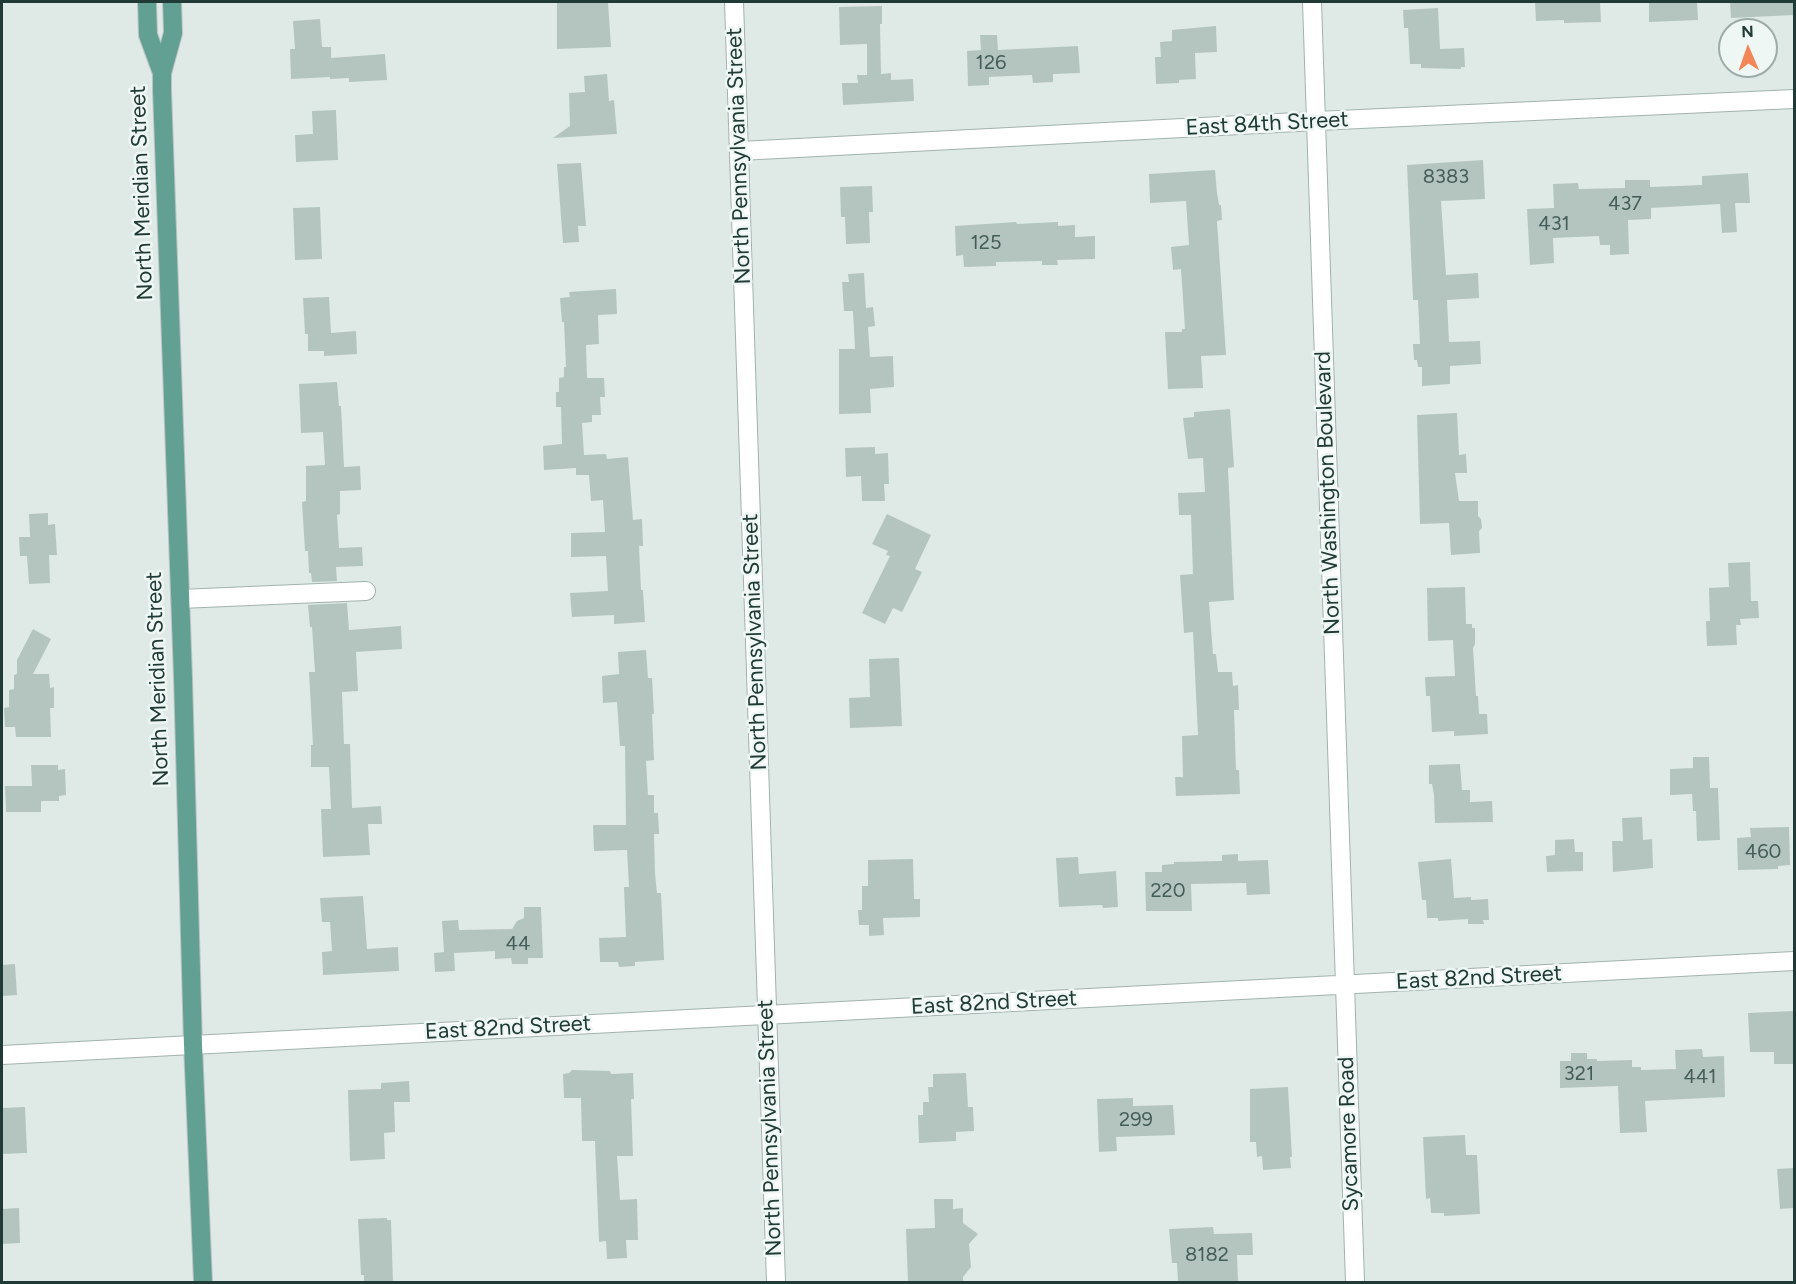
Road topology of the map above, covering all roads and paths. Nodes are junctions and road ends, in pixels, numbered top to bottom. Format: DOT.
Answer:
graph roads {
  1 [pos="147,2"];
  2 [pos="172,2"];
  3 [pos="734,2"];
  4 [pos="1312,2"];
  5 [pos="162,74"];
  6 [pos="1794,99"];
  7 [pos="1317,121"];
  8 [pos="740,152"];
  9 [pos="366,591"];
  10 [pos="180,599"];
  11 [pos="1794,961"];
  12 [pos="1344,984"];
  13 [pos="766,1015"];
  14 [pos="193,1045"];
  15 [pos="2,1055"];
  16 [pos="203,1282"];
  17 [pos="776,1282"];
  18 [pos="1355,1282"];
  1 -- 5 [label="main road, North Meridian Street"];
  2 -- 5 [label="main road, North Meridian Street"];
  3 -- 8 [label="street, North Pennsylvania Street"];
  4 -- 7 [label="street, North Washington Boulevard"];
  5 -- 10 [label="main road, North Meridian Street"];
  6 -- 7 [label="street, East 84th Street"];
  7 -- 8 [label="street, East 84th Street"];
  7 -- 12 [label="street, North Washington Boulevard"];
  8 -- 13 [label="street, North Pennsylvania Street"];
  9 -- 10 [label="street"];
  10 -- 14 [label="main road, North Meridian Street"];
  11 -- 12 [label="street, East 82nd Street"];
  12 -- 13 [label="street, East 82nd Street"];
  12 -- 18 [label="street, Sycamore Road"];
  13 -- 14 [label="street, East 82nd Street"];
  13 -- 17 [label="street, North Pennsylvania Street"];
  14 -- 15 [label="street, East 82nd Street"];
  14 -- 16 [label="main road, North Meridian Street"];
}
